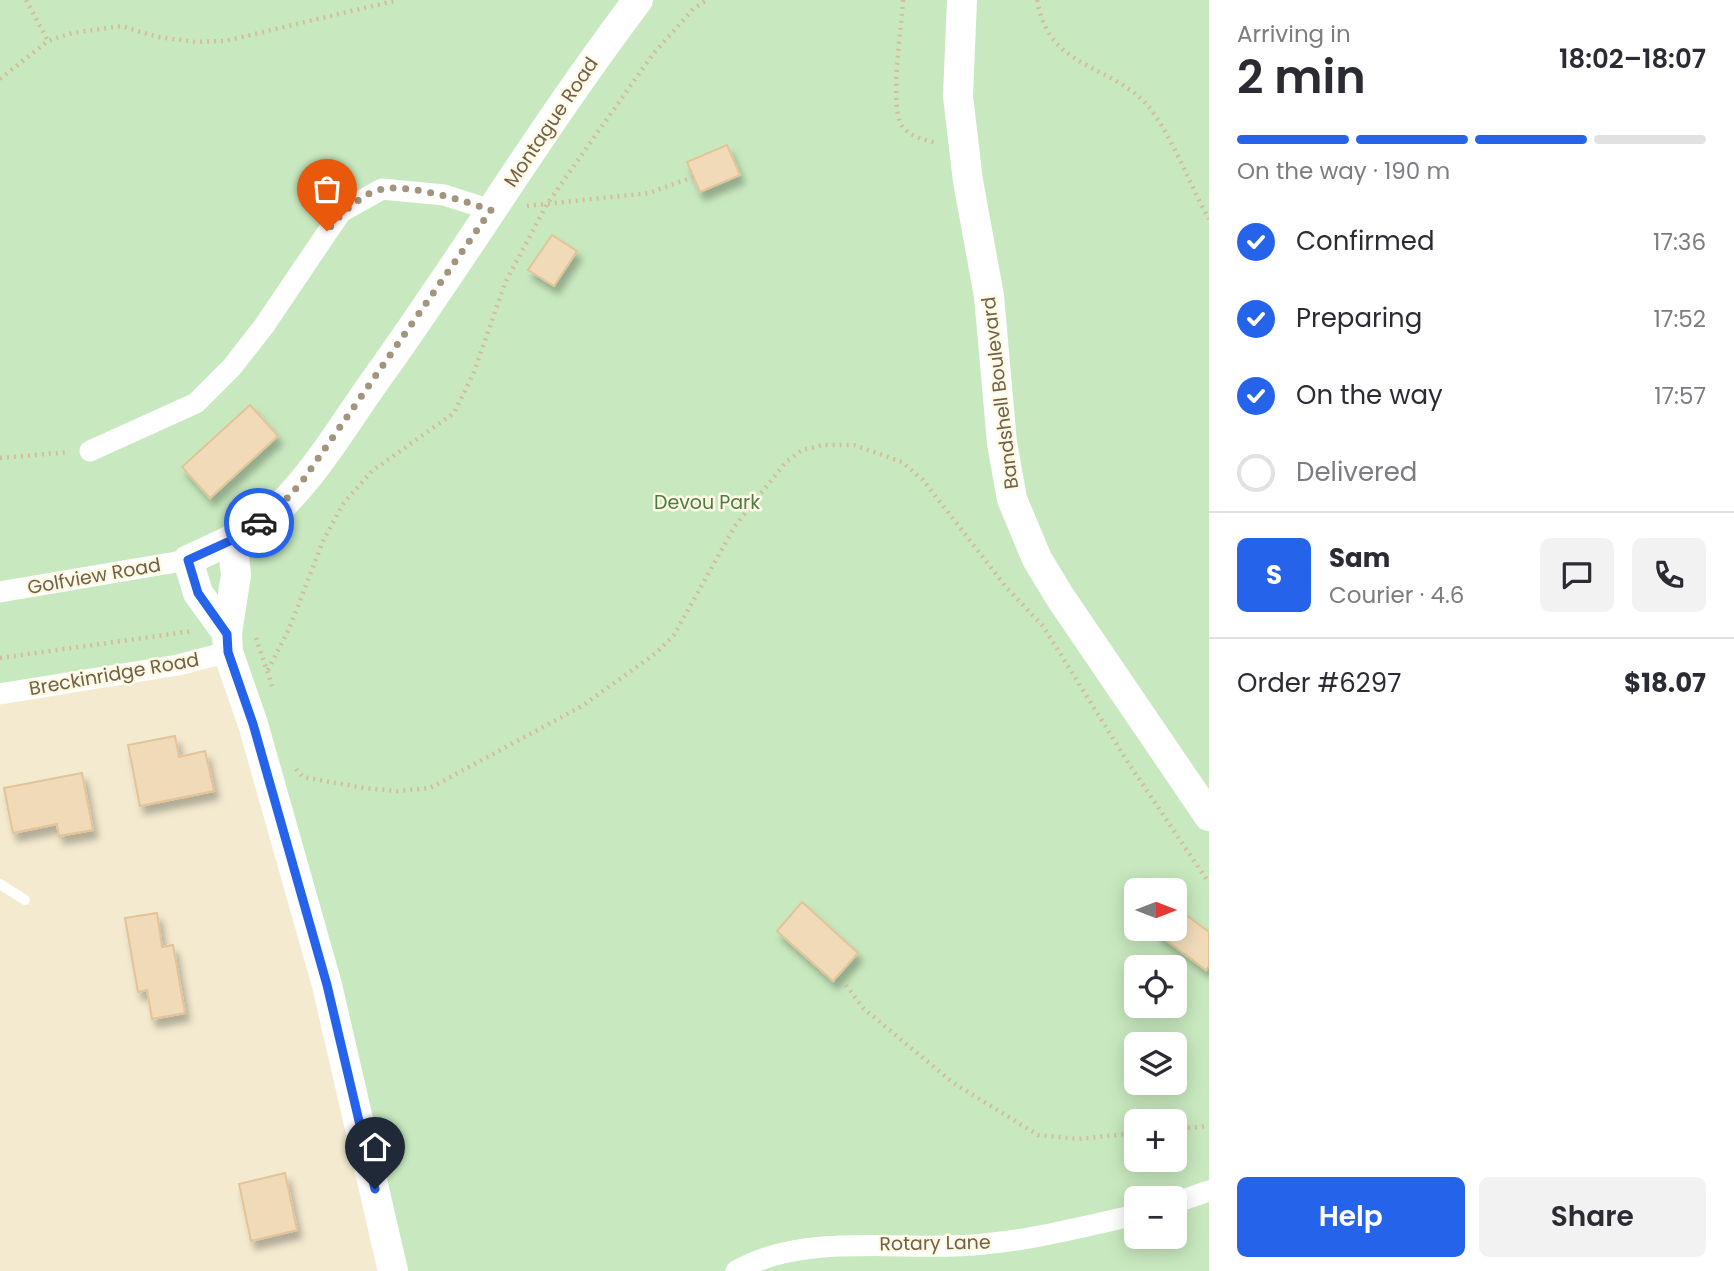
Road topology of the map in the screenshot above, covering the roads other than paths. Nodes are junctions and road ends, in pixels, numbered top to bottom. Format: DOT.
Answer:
graph roads {
  1 [pos="638,0"];
  2 [pos="962,0"];
  3 [pos="491,210"];
  4 [pos="89,451"];
  5 [pos="232,540"];
  6 [pos="188,560"];
  7 [pos="0,592"];
  8 [pos="237,640"];
  9 [pos="0,694"];
  10 [pos="1209,816"];
  11 [pos="0,884"];
  12 [pos="25,900"];
  13 [pos="1209,1191"];
  14 [pos="1187,1199"];
  15 [pos="1124,1218"];
  16 [pos="393,1271"];
  17 [pos="736,1271"];
  1 -- 3 [label="street, Montague Road"];
  2 -- 10 [label="street, Bandshell Boulevard"];
  3 -- 4 [label="street"];
  3 -- 5 [label="street, Montague Road"];
  5 -- 6 [label="street, Montague Road"];
  5 -- 8 [label="street"];
  6 -- 7 [label="street, Golfview Road"];
  6 -- 8 [label="street"];
  8 -- 9 [label="street, Breckinridge Road"];
  8 -- 16 [label="street"];
  11 -- 12 [label="lane"];
  13 -- 14 [label="street"];
  15 -- 17 [label="street, Rotary Lane"];
}
